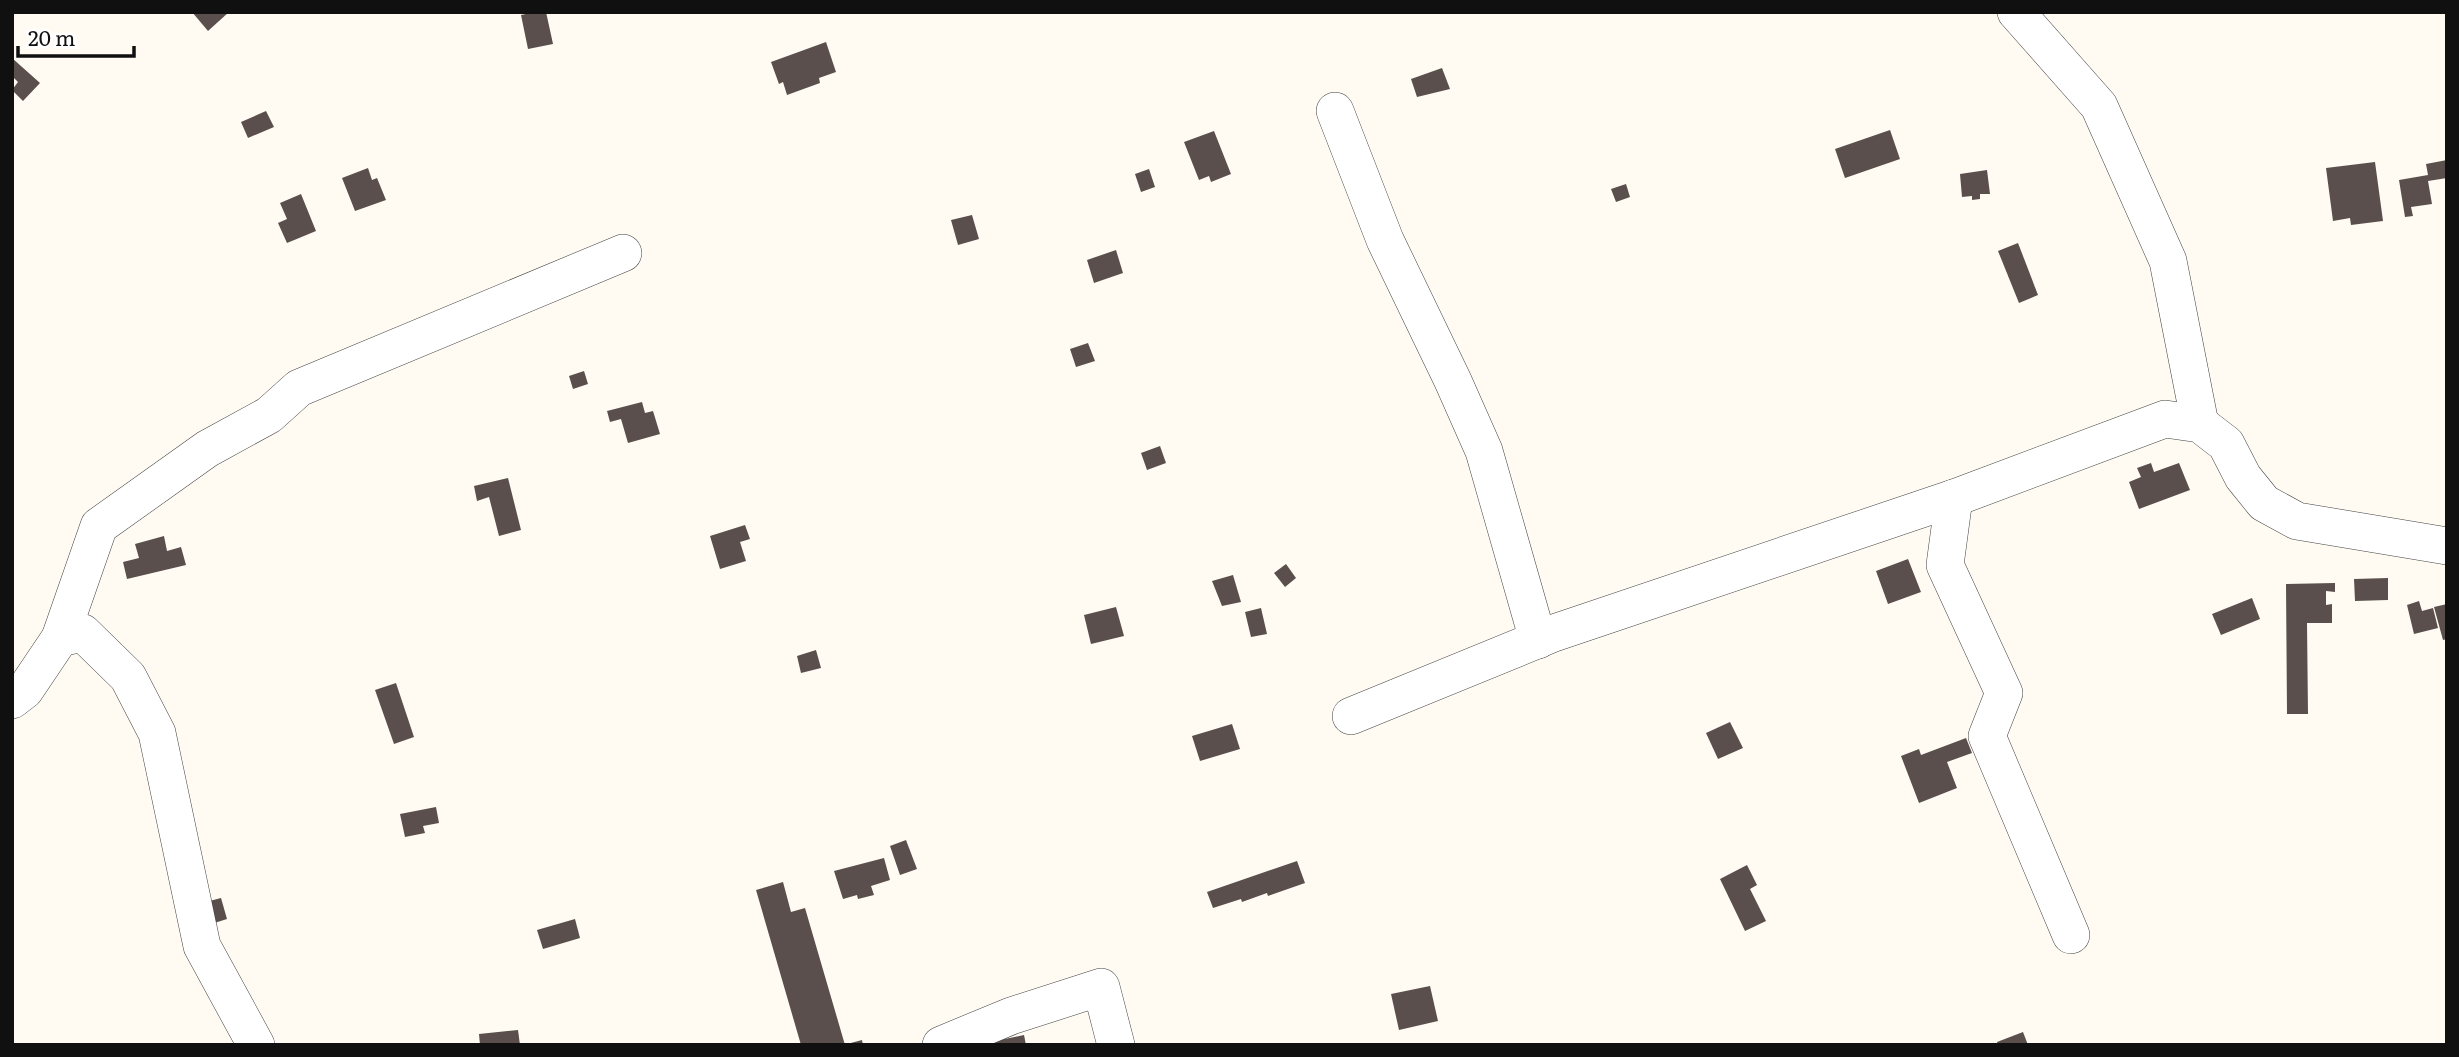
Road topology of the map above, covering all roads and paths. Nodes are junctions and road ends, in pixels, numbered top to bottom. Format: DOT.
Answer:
graph roads {
  1 [pos="2016,12"];
  2 [pos="1335,111"];
  3 [pos="624,253"];
  4 [pos="2200,424"];
  5 [pos="1954,498"];
  6 [pos="2447,546"];
  7 [pos="60,638"];
  8 [pos="1538,640"];
  9 [pos="12,700"];
  10 [pos="1351,716"];
  11 [pos="2071,935"];
  12 [pos="256,1045"];
  13 [pos="941,1045"];
  14 [pos="1116,1045"];
  1 -- 4 [label="street"];
  2 -- 8 [label="street"];
  3 -- 7 [label="street"];
  4 -- 5 [label="street"];
  4 -- 6 [label="street"];
  5 -- 8 [label="street"];
  5 -- 11 [label="street"];
  7 -- 9 [label="street"];
  7 -- 12 [label="street"];
  8 -- 10 [label="street"];
  13 -- 14 [label="street"];
}
